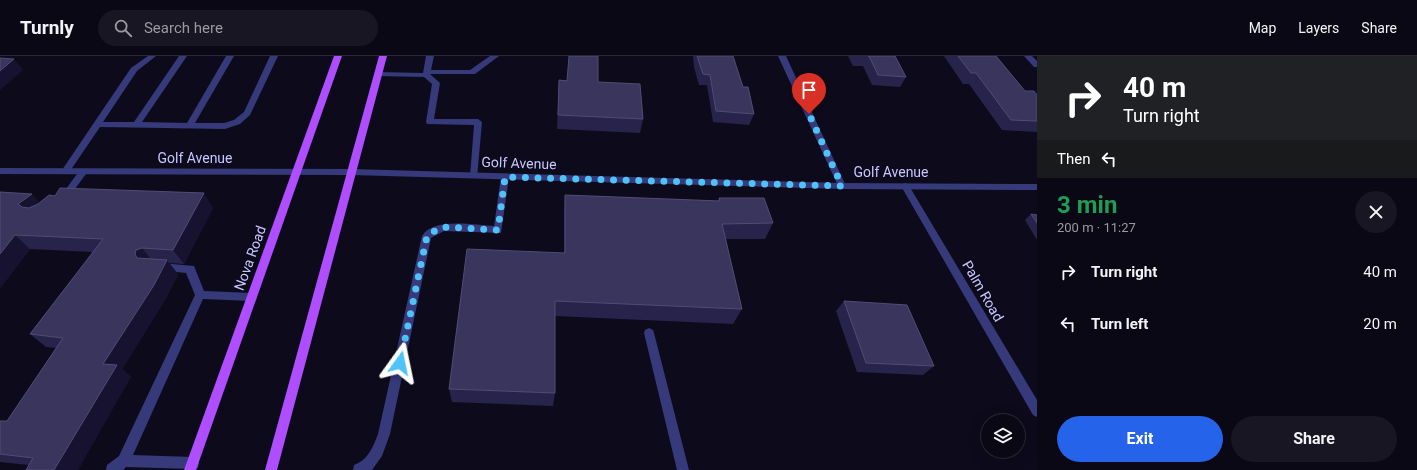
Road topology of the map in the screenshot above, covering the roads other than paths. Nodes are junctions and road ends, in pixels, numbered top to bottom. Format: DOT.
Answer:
graph roads {
  1 [pos="152,56"];
  2 [pos="183,56"];
  3 [pos="230,56"];
  4 [pos="274,56"];
  5 [pos="338,56"];
  6 [pos="383,56"];
  7 [pos="430,56"];
  8 [pos="495,56"];
  9 [pos="782,56"];
  10 [pos="1028,56"];
  11 [pos="1037,65"];
  12 [pos="378,74"];
  13 [pos="426,74"];
  14 [pos="98,124"];
  15 [pos="137,124"];
  16 [pos="190,125"];
  17 [pos="0,171"];
  18 [pos="65,172"];
  19 [pos="83,172"];
  20 [pos="297,172"];
  21 [pos="351,172"];
  22 [pos="474,176"];
  23 [pos="505,177"];
  24 [pos="842,186"];
  25 [pos="906,186"];
  26 [pos="1037,187"];
  27 [pos="58,206"];
  28 [pos="154,267"];
  29 [pos="200,295"];
  30 [pos="252,297"];
  31 [pos="649,333"];
  32 [pos="1037,411"];
  33 [pos="124,461"];
  34 [pos="192,467"];
  35 [pos="112,470"];
  36 [pos="271,470"];
  37 [pos="359,470"];
  38 [pos="683,470"];
  1 -- 14 [label="street"];
  2 -- 15 [label="street"];
  3 -- 16 [label="street"];
  4 -- 16 [label="street"];
  5 -- 20 [label="main road, Nova Road"];
  6 -- 12 [label="main road"];
  7 -- 13 [label="street"];
  8 -- 13 [label="street"];
  9 -- 24 [label="street"];
  10 -- 11 [label="street"];
  12 -- 13 [label="street"];
  12 -- 21 [label="main road"];
  13 -- 22 [label="street"];
  14 -- 15 [label="street"];
  14 -- 18 [label="street"];
  15 -- 16 [label="street"];
  17 -- 18 [label="street, Golf Avenue"];
  18 -- 19 [label="street, Golf Avenue"];
  19 -- 20 [label="street, Golf Avenue"];
  19 -- 27 [label="street"];
  20 -- 21 [label="street, Golf Avenue"];
  20 -- 30 [label="main road, Nova Road"];
  21 -- 22 [label="street, Golf Avenue"];
  21 -- 36 [label="main road"];
  22 -- 23 [label="street, Golf Avenue"];
  23 -- 24 [label="street, Golf Avenue"];
  23 -- 37 [label="street"];
  24 -- 25 [label="street, Golf Avenue"];
  25 -- 26 [label="street, Golf Avenue"];
  25 -- 32 [label="street, Palm Road"];
  28 -- 29 [label="street"];
  29 -- 30 [label="street"];
  29 -- 33 [label="street"];
  30 -- 34 [label="main road, Nova Road"];
  31 -- 38 [label="street"];
  33 -- 34 [label="street"];
  33 -- 35 [label="street"];
}
